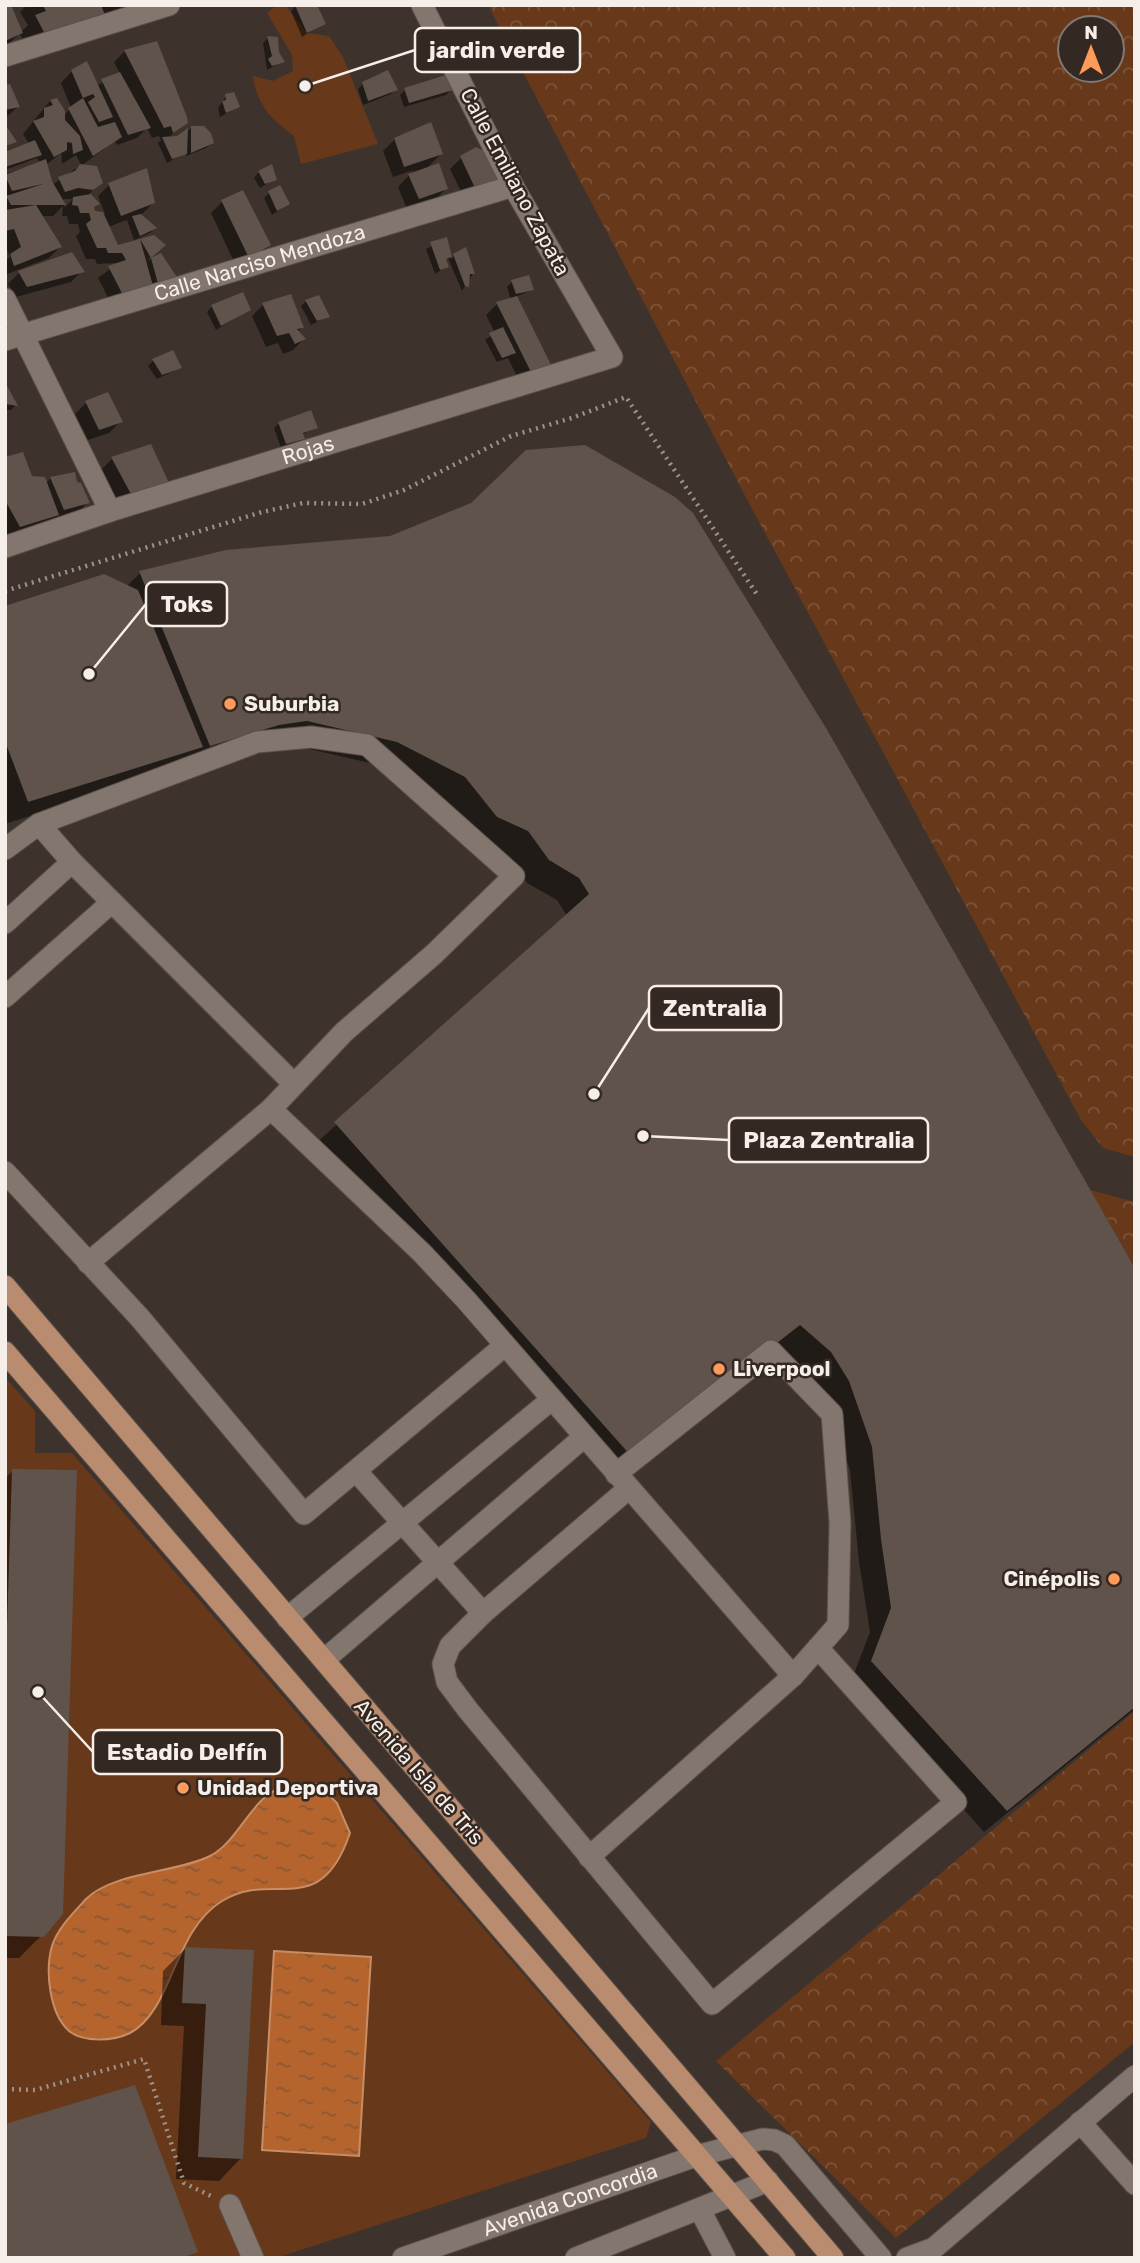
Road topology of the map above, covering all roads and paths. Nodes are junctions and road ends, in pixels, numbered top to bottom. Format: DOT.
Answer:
graph roads {
  1 [pos="169,5"];
  2 [pos="422,5"];
  3 [pos="5,56"];
  4 [pos="513,186"];
  5 [pos="5,299"];
  6 [pos="14,338"];
  7 [pos="612,358"];
  8 [pos="110,511"];
  9 [pos="5,547"];
  10 [pos="5,591"];
  11 [pos="758,596"];
  12 [pos="39,824"];
  13 [pos="5,849"];
  14 [pos="72,862"];
  15 [pos="112,902"];
  16 [pos="5,923"];
  17 [pos="5,997"];
  18 [pos="293,1083"];
  19 [pos="271,1109"];
  20 [pos="5,1172"];
  21 [pos="88,1264"];
  22 [pos="5,1286"];
  23 [pos="503,1347"];
  24 [pos="5,1352"];
  25 [pos="551,1400"];
  26 [pos="584,1437"];
  27 [pos="356,1471"];
  28 [pos="622,1482"];
  29 [pos="403,1522"];
  30 [pos="438,1563"];
  31 [pos="483,1613"];
  32 [pos="287,1618"];
  33 [pos="818,1648"];
  34 [pos="324,1660"];
  35 [pos="793,1676"];
  36 [pos="589,1857"];
  37 [pos="1135,2076"];
  38 [pos="5,2089"];
  39 [pos="1080,2122"];
  40 [pos="738,2145"];
  41 [pos="696,2156"];
  42 [pos="768,2181"];
  43 [pos="1135,2184"];
  44 [pos="734,2195"];
  45 [pos="230,2205"];
  46 [pos="700,2210"];
  47 [pos="938,2253"];
  48 [pos="253,2258"];
  49 [pos="403,2258"];
  50 [pos="576,2258"];
  51 [pos="725,2258"];
  52 [pos="785,2258"];
  53 [pos="834,2258"];
  54 [pos="881,2258"];
  55 [pos="907,2258"];
  1 -- 3 [label="street"];
  2 -- 4 [label="street, Calle Emiliano Zapata"];
  4 -- 6 [label="street, Calle Narciso Mendoza"];
  4 -- 7 [label="street, Calle Emiliano Zapata"];
  5 -- 6 [label="street"];
  6 -- 8 [label="street"];
  7 -- 8 [label="street, Rojas"];
  8 -- 9 [label="street, Rojas"];
  10 -- 11 [label="path"];
  12 -- 13 [label="street"];
  12 -- 14 [label="street"];
  12 -- 18 [label="street"];
  14 -- 15 [label="street"];
  14 -- 16 [label="street"];
  15 -- 17 [label="street"];
  15 -- 18 [label="street"];
  18 -- 19 [label="street"];
  19 -- 21 [label="street"];
  19 -- 23 [label="street"];
  20 -- 21 [label="street"];
  21 -- 27 [label="street"];
  22 -- 32 [label="main road, Avenida Isla de Tris"];
  23 -- 25 [label="street"];
  23 -- 27 [label="street"];
  24 -- 41 [label="main road, Avenida Isla de Tris"];
  25 -- 26 [label="street"];
  25 -- 29 [label="street"];
  26 -- 28 [label="street"];
  26 -- 30 [label="street"];
  27 -- 29 [label="street"];
  28 -- 31 [label="street"];
  28 -- 33 [label="street"];
  28 -- 35 [label="street"];
  29 -- 30 [label="street"];
  29 -- 32 [label="street"];
  30 -- 31 [label="street"];
  30 -- 34 [label="street"];
  31 -- 36 [label="street"];
  32 -- 34 [label="main road, Avenida Isla de Tris"];
  33 -- 35 [label="street"];
  33 -- 36 [label="street"];
  34 -- 40 [label="main road, Avenida Isla de Tris"];
  35 -- 36 [label="street"];
  37 -- 39 [label="street"];
  38 -- 45 [label="path"];
  39 -- 43 [label="street"];
  39 -- 47 [label="street"];
  40 -- 41 [label="street, Avenida Concordia"];
  40 -- 42 [label="main road, Avenida Isla de Tris"];
  40 -- 54 [label="street, Avenida Concordia"];
  41 -- 44 [label="main road, Avenida Isla de Tris"];
  41 -- 49 [label="street, Avenida Concordia"];
  42 -- 44 [label="street"];
  42 -- 53 [label="main road, Avenida Isla de Tris"];
  44 -- 46 [label="street"];
  44 -- 52 [label="main road, Avenida Isla de Tris"];
  45 -- 48 [label="street"];
  46 -- 50 [label="street"];
  46 -- 51 [label="street"];
  47 -- 55 [label="street"];
}
